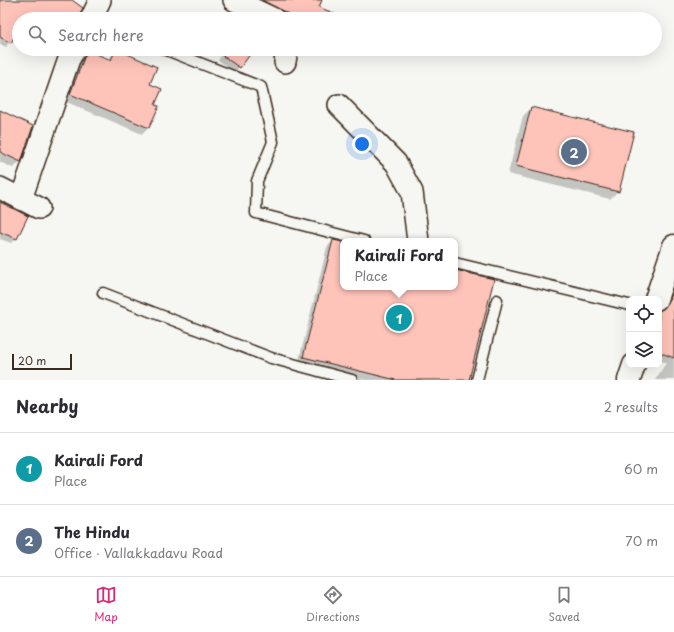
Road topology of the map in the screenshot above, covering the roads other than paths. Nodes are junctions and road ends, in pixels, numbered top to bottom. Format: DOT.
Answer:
graph roads {
  1 [pos="100,0"];
  2 [pos="234,0"];
  3 [pos="94,12"];
  4 [pos="259,12"];
  5 [pos="71,56"];
  6 [pos="182,56"];
  7 [pos="340,106"];
  8 [pos="0,188"];
  9 [pos="352,238"];
  10 [pos="418,238"];
  11 [pos="674,246"];
  12 [pos="458,264"];
  13 [pos="103,293"];
  14 [pos="657,296"];
  15 [pos="497,300"];
  16 [pos="626,304"];
  17 [pos="633,368"];
  18 [pos="352,380"];
  19 [pos="477,380"];
  20 [pos="629,380"];
  1 -- 3 [label="street"];
  2 -- 4 [label="street"];
  5 -- 8 [label="street"];
  6 -- 9 [label="lane"];
  7 -- 10 [label="street"];
  11 -- 14 [label="street"];
  12 -- 16 [label="lane"];
  13 -- 18 [label="lane"];
  15 -- 19 [label="lane"];
  17 -- 20 [label="street"];
}
